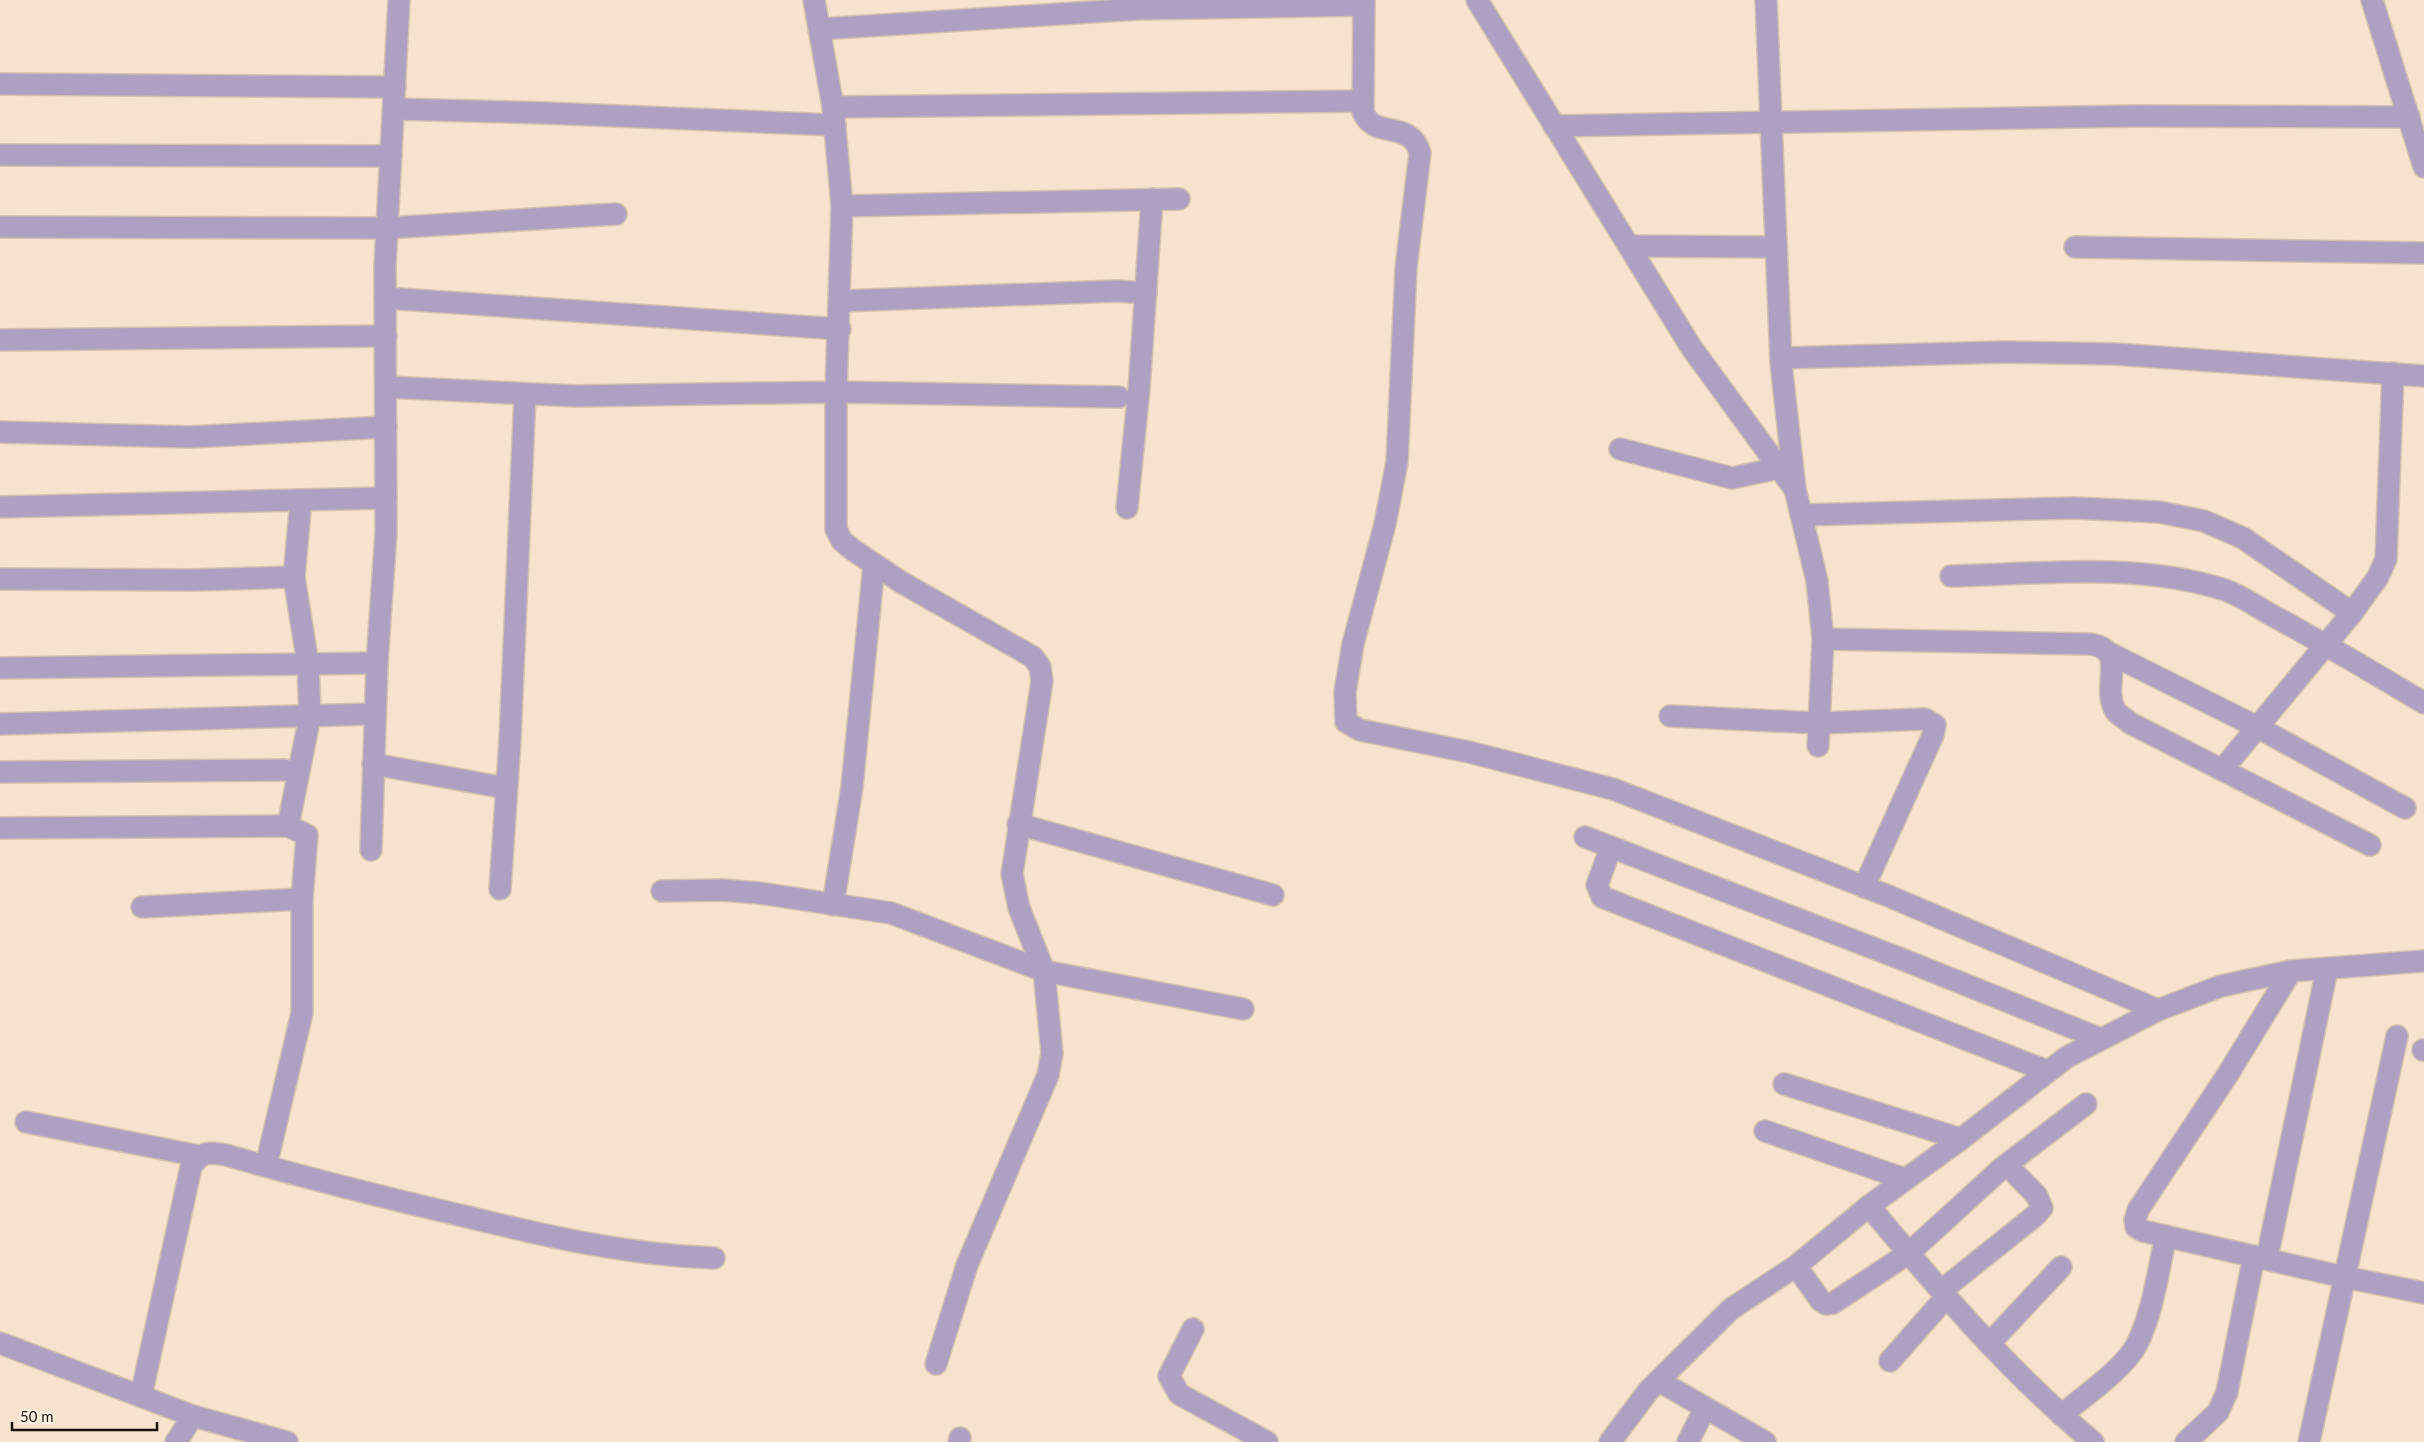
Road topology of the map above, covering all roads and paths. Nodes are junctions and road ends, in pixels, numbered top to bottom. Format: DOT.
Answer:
graph roads {
  1 [pos="399,0"];
  2 [pos="814,0"];
  3 [pos="1476,0"];
  4 [pos="1766,0"];
  5 [pos="2372,0"];
  6 [pos="1364,3"];
  7 [pos="818,28"];
  8 [pos="0,84"];
  9 [pos="395,87"];
  10 [pos="1363,101"];
  11 [pos="394,109"];
  12 [pos="834,116"];
  13 [pos="2409,117"];
  14 [pos="1771,122"];
  15 [pos="1554,126"];
  16 [pos="0,155"];
  17 [pos="391,156"];
  18 [pos="2424,167"];
  19 [pos="1152,199"];
  20 [pos="1179,199"];
  21 [pos="842,206"];
  22 [pos="616,214"];
  23 [pos="0,227"];
  24 [pos="387,228"];
  25 [pos="1629,246"];
  26 [pos="1776,247"];
  27 [pos="2075,247"];
  28 [pos="2424,254"];
  29 [pos="1146,293"];
  30 [pos="386,298"];
  31 [pos="840,301"];
  32 [pos="840,328"];
  33 [pos="386,336"];
  34 [pos="0,340"];
  35 [pos="1781,358"];
  36 [pos="2393,374"];
  37 [pos="2424,376"];
  38 [pos="386,387"];
  39 [pos="836,392"];
  40 [pos="525,395"];
  41 [pos="1119,397"];
  42 [pos="386,426"];
  43 [pos="0,432"];
  44 [pos="1620,449"];
  45 [pos="1780,468"];
  46 [pos="1795,489"];
  47 [pos="386,498"];
  48 [pos="301,500"];
  49 [pos="0,507"];
  50 [pos="1127,508"];
  51 [pos="1801,515"];
  52 [pos="874,564"];
  53 [pos="1951,576"];
  54 [pos="294,577"];
  55 [pos="0,579"];
  56 [pos="2352,613"];
  57 [pos="1823,639"];
  58 [pos="2325,644"];
  59 [pos="2111,654"];
  60 [pos="377,663"];
  61 [pos="308,664"];
  62 [pos="0,668"];
  63 [pos="2424,703"];
  64 [pos="375,714"];
  65 [pos="310,716"];
  66 [pos="1670,716"];
  67 [pos="1819,723"];
  68 [pos="0,724"];
  69 [pos="2257,727"];
  70 [pos="1818,746"];
  71 [pos="373,764"];
  72 [pos="285,770"];
  73 [pos="2222,770"];
  74 [pos="0,772"];
  75 [pos="506,788"];
  76 [pos="2405,808"];
  77 [pos="1018,824"];
  78 [pos="288,826"];
  79 [pos="0,828"];
  80 [pos="1585,837"];
  81 [pos="2370,845"];
  82 [pos="1611,847"];
  83 [pos="371,850"];
  84 [pos="1864,887"];
  85 [pos="500,889"];
  86 [pos="662,891"];
  87 [pos="1273,895"];
  88 [pos="302,899"];
  89 [pos="833,905"];
  90 [pos="142,907"];
  91 [pos="2424,961"];
  92 [pos="2327,969"];
  93 [pos="2291,970"];
  94 [pos="1044,971"];
  95 [pos="1243,1009"];
  96 [pos="2158,1010"];
  97 [pos="2397,1036"];
  98 [pos="2101,1040"];
  99 [pos="2047,1071"];
  100 [pos="1784,1084"];
  101 [pos="2086,1104"];
  102 [pos="26,1122"];
  103 [pos="1765,1131"];
  104 [pos="1961,1139"];
  105 [pos="199,1156"];
  106 [pos="2007,1164"];
  107 [pos="266,1166"];
  108 [pos="1904,1179"];
  109 [pos="1870,1206"];
  110 [pos="2166,1236"];
  111 [pos="1909,1253"];
  112 [pos="2260,1257"];
  113 [pos="714,1258"];
  114 [pos="1796,1266"];
  115 [pos="2060,1267"];
  116 [pos="2344,1277"];
  117 [pos="1944,1293"];
  118 [pos="2424,1293"];
  119 [pos="1192,1329"];
  120 [pos="0,1343"];
  121 [pos="1989,1344"];
  122 [pos="1890,1361"];
  123 [pos="936,1364"];
  124 [pos="1658,1381"];
  125 [pos="140,1396"];
  126 [pos="1705,1408"];
  127 [pos="2061,1415"];
  128 [pos="193,1416"];
  129 [pos="1754,1439"];
  130 [pos="176,1442"];
  131 [pos="287,1442"];
  132 [pos="1267,1442"];
  133 [pos="1610,1442"];
  134 [pos="1688,1442"];
  135 [pos="2093,1442"];
  136 [pos="2186,1442"];
  137 [pos="2309,1442"];
  1 -- 9 [label="street"];
  2 -- 7 [label="street"];
  3 -- 15 [label="street"];
  4 -- 14 [label="street"];
  5 -- 13 [label="street"];
  6 -- 7 [label="street"];
  6 -- 10 [label="street"];
  7 -- 12 [label="street"];
  8 -- 9 [label="street"];
  9 -- 11 [label="street"];
  10 -- 12 [label="street"];
  10 -- 84 [label="street"];
  11 -- 12 [label="street"];
  11 -- 17 [label="street"];
  12 -- 21 [label="street"];
  13 -- 14 [label="street"];
  13 -- 18 [label="street"];
  14 -- 15 [label="street"];
  14 -- 26 [label="street"];
  15 -- 25 [label="street"];
  16 -- 17 [label="street"];
  17 -- 24 [label="street"];
  19 -- 20 [label="street"];
  19 -- 21 [label="street"];
  19 -- 29 [label="street"];
  21 -- 31 [label="street"];
  22 -- 24 [label="street"];
  23 -- 24 [label="street"];
  24 -- 30 [label="street"];
  25 -- 26 [label="street"];
  25 -- 45 [label="street"];
  26 -- 35 [label="street"];
  27 -- 28 [label="street"];
  29 -- 31 [label="street"];
  29 -- 50 [label="street"];
  30 -- 32 [label="street"];
  30 -- 33 [label="street"];
  31 -- 32 [label="street"];
  32 -- 39 [label="street"];
  33 -- 34 [label="street"];
  33 -- 38 [label="street"];
  35 -- 36 [label="street"];
  35 -- 46 [label="street"];
  36 -- 37 [label="street"];
  36 -- 56 [label="street"];
  38 -- 40 [label="street"];
  38 -- 42 [label="street"];
  39 -- 40 [label="street"];
  39 -- 41 [label="street"];
  39 -- 52 [label="street"];
  40 -- 75 [label="street"];
  42 -- 43 [label="street"];
  42 -- 47 [label="street"];
  44 -- 45 [label="street"];
  45 -- 46 [label="street"];
  46 -- 51 [label="street"];
  47 -- 48 [label="street"];
  47 -- 60 [label="street"];
  48 -- 49 [label="street"];
  48 -- 54 [label="street"];
  51 -- 56 [label="street"];
  51 -- 57 [label="street"];
  52 -- 77 [label="street"];
  52 -- 89 [label="street"];
  53 -- 58 [label="street"];
  54 -- 55 [label="street"];
  54 -- 61 [label="street"];
  56 -- 58 [label="street"];
  57 -- 59 [label="street"];
  57 -- 67 [label="street"];
  58 -- 63 [label="street"];
  58 -- 69 [label="street"];
  59 -- 69 [label="street"];
  59 -- 73 [label="street"];
  60 -- 61 [label="street"];
  60 -- 64 [label="street"];
  61 -- 62 [label="street"];
  61 -- 65 [label="street"];
  64 -- 65 [label="street"];
  64 -- 71 [label="street"];
  65 -- 68 [label="street"];
  65 -- 78 [label="street"];
  66 -- 67 [label="street"];
  67 -- 70 [label="street"];
  67 -- 84 [label="street"];
  69 -- 73 [label="street"];
  69 -- 76 [label="street"];
  71 -- 75 [label="street"];
  71 -- 83 [label="street"];
  72 -- 74 [label="street"];
  73 -- 81 [label="street"];
  75 -- 85 [label="street"];
  77 -- 87 [label="street"];
  77 -- 94 [label="street"];
  78 -- 79 [label="street"];
  78 -- 88 [label="street"];
  80 -- 82 [label="street"];
  82 -- 98 [label="street"];
  82 -- 99 [label="street"];
  84 -- 96 [label="street"];
  86 -- 89 [label="street"];
  88 -- 90 [label="street"];
  88 -- 107 [label="street"];
  89 -- 94 [label="street"];
  91 -- 92 [label="street"];
  92 -- 93 [label="street"];
  92 -- 112 [label="street"];
  93 -- 96 [label="street"];
  93 -- 110 [label="street"];
  94 -- 95 [label="street"];
  94 -- 123 [label="street"];
  96 -- 98 [label="street"];
  97 -- 116 [label="street"];
  98 -- 99 [label="street"];
  99 -- 104 [label="street"];
  100 -- 104 [label="street"];
  101 -- 106 [label="street"];
  102 -- 105 [label="street"];
  103 -- 108 [label="street"];
  104 -- 108 [label="street"];
  105 -- 107 [label="street"];
  105 -- 125 [label="street"];
  106 -- 111 [label="street"];
  106 -- 117 [label="street"];
  107 -- 113 [label="street"];
  108 -- 109 [label="street"];
  109 -- 111 [label="street"];
  109 -- 114 [label="street"];
  110 -- 112 [label="street"];
  110 -- 127 [label="street"];
  111 -- 114 [label="street"];
  111 -- 117 [label="street"];
  112 -- 116 [label="street"];
  112 -- 136 [label="street"];
  114 -- 124 [label="street"];
  115 -- 121 [label="street"];
  116 -- 118 [label="street"];
  116 -- 137 [label="street"];
  117 -- 121 [label="street"];
  117 -- 122 [label="street"];
  119 -- 132 [label="street"];
  120 -- 125 [label="street"];
  121 -- 127 [label="street"];
  124 -- 126 [label="street"];
  124 -- 133 [label="street"];
  125 -- 128 [label="street"];
  126 -- 129 [label="street"];
  126 -- 134 [label="street"];
  127 -- 135 [label="street"];
  128 -- 130 [label="street"];
  128 -- 131 [label="street"];
}
